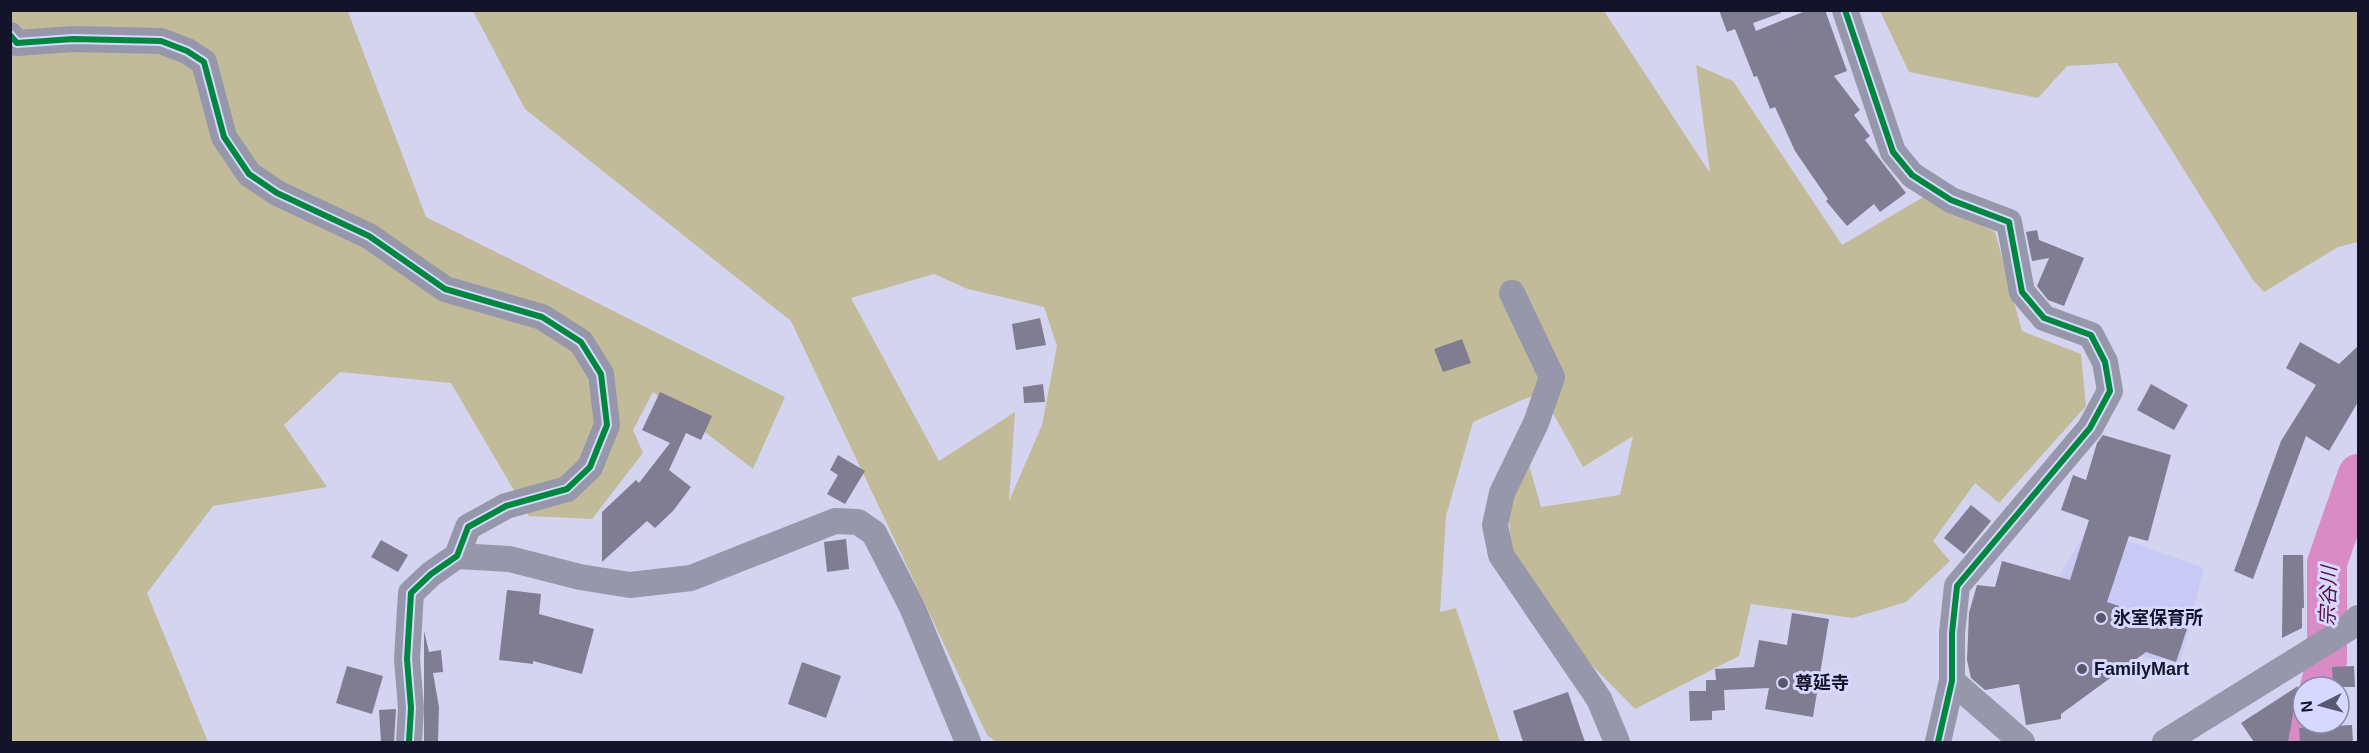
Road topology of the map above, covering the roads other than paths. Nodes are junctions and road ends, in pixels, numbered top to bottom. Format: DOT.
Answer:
graph roads {
  1 [pos="1845,10"];
  2 [pos="10,35"];
  3 [pos="1512,293"];
  4 [pos="457,556"];
  5 [pos="2358,618"];
  6 [pos="1952,681"];
  7 [pos="409,742"];
  8 [pos="968,742"];
  9 [pos="1617,742"];
  10 [pos="1938,742"];
  11 [pos="2022,742"];
  12 [pos="2165,742"];
  1 -- 6 [label="street"];
  2 -- 4 [label="street"];
  3 -- 9 [label="street"];
  4 -- 7 [label="street"];
  4 -- 8 [label="street"];
  5 -- 12 [label="street"];
  6 -- 10 [label="street"];
  6 -- 11 [label="street"];
}
